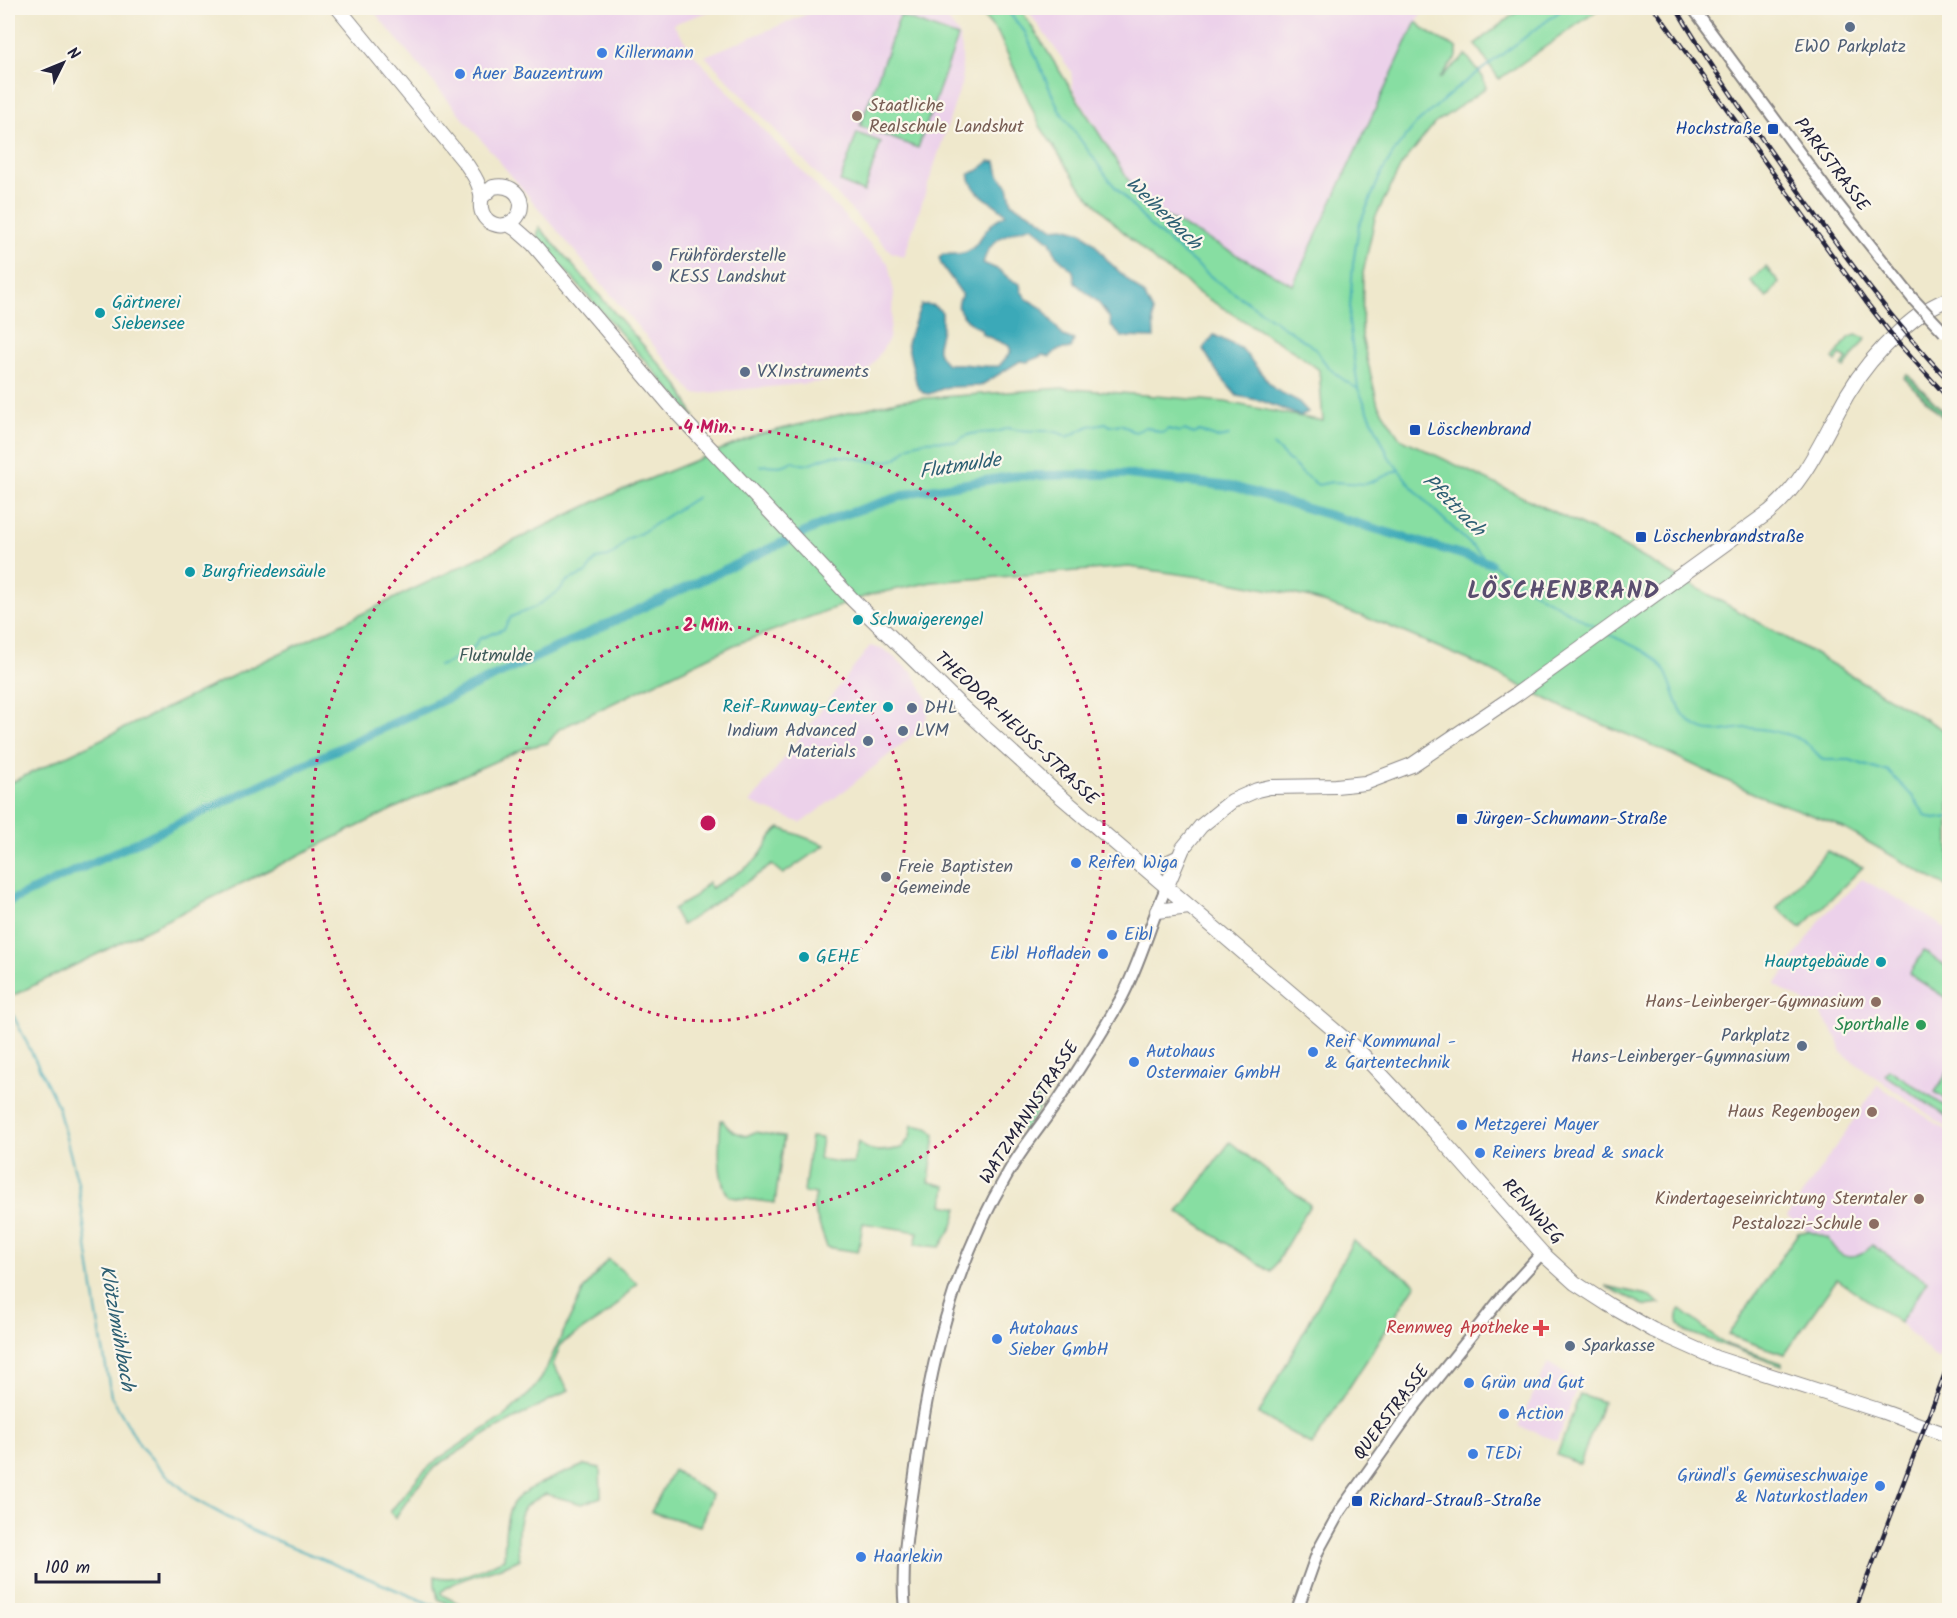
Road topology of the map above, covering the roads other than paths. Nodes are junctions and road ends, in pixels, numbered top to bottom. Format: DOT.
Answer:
graph roads {
  1 [pos="338,8"];
  2 [pos="1693,8"];
  3 [pos="467,165"];
  4 [pos="498,186"];
  5 [pos="483,197"];
  6 [pos="513,220"];
  7 [pos="1950,300"];
  8 [pos="1947,334"];
  9 [pos="1177,858"];
  10 [pos="1139,865"];
  11 [pos="1166,888"];
  12 [pos="1189,906"];
  13 [pos="1156,911"];
  14 [pos="1542,1253"];
  15 [pos="1950,1436"];
  16 [pos="905,1611"];
  17 [pos="1297,1611"];
  1 -- 3 [label="main road, THEODOR-HEUSS-STRASSE"];
  2 -- 8 [label="street, PARKSTRASSE, bridge"];
  3 -- 4 [label="main road, THEODOR-HEUSS-STRASSE"];
  3 -- 5 [label="main road, THEODOR-HEUSS-STRASSE"];
  4 -- 5 [label="main road"];
  4 -- 6 [label="main road, THEODOR-HEUSS-STRASSE"];
  5 -- 6 [label="main road, THEODOR-HEUSS-STRASSE"];
  6 -- 10 [label="main road, THEODOR-HEUSS-STRASSE"];
  7 -- 9 [label="main road"];
  9 -- 10 [label="main road"];
  9 -- 11 [label="main road"];
  10 -- 11 [label="main road, THEODOR-HEUSS-STRASSE"];
  11 -- 12 [label="main road, RENNWEG"];
  11 -- 13 [label="street, WATZMANNSTRASSE"];
  12 -- 13 [label="main road"];
  12 -- 14 [label="main road, RENNWEG"];
  13 -- 16 [label="street, WATZMANNSTRASSE"];
  14 -- 15 [label="main road, RENNWEG"];
  14 -- 17 [label="street, QUERSTRASSE"];
}
